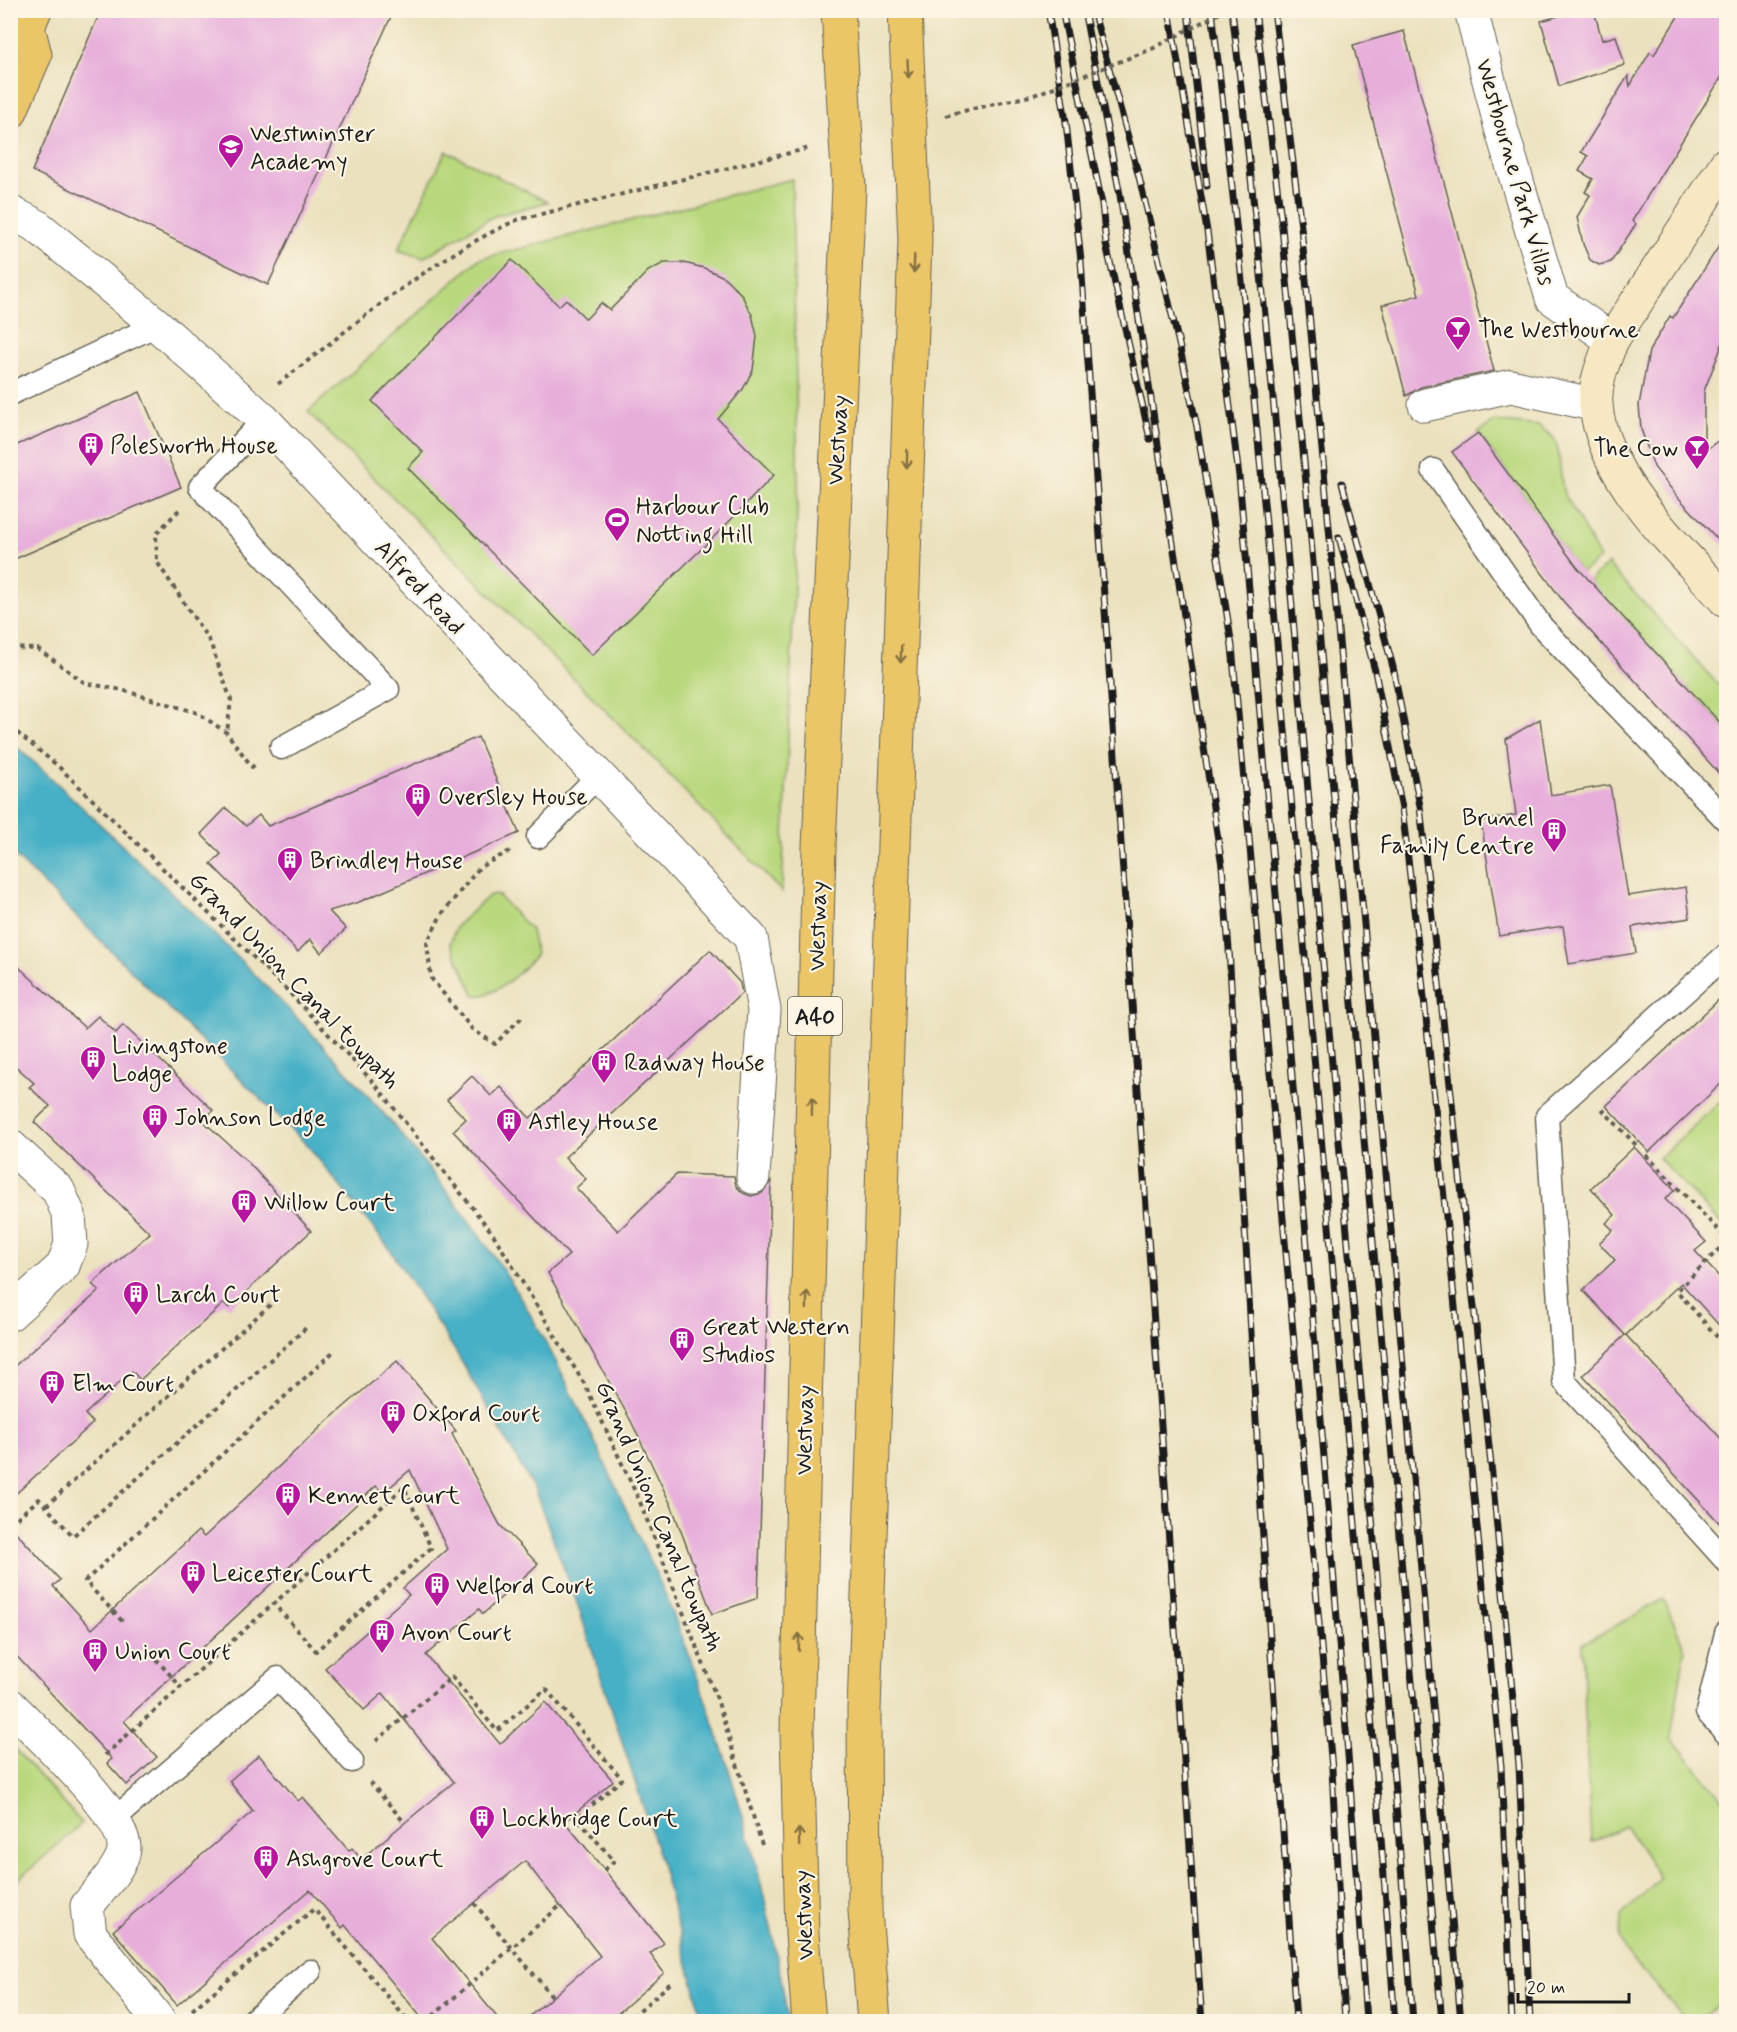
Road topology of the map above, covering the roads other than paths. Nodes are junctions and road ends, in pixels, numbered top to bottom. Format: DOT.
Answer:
graph roads {
  1 [pos="838,10"];
  2 [pos="905,10"];
  3 [pos="1471,10"];
  4 [pos="24,22"];
  5 [pos="10,113"];
  6 [pos="1726,164"];
  7 [pos="10,212"];
  8 [pos="157,325"];
  9 [pos="1612,340"];
  10 [pos="10,394"];
  11 [pos="1425,405"];
  12 [pos="1596,405"];
  13 [pos="253,412"];
  14 [pos="1433,470"];
  15 [pos="1726,601"];
  16 [pos="281,748"];
  17 [pos="598,776"];
  18 [pos="1726,820"];
  19 [pos="538,837"];
  20 [pos="1726,955"];
  21 [pos="10,1146"];
  22 [pos="753,1177"];
  23 [pos="10,1314"];
  24 [pos="1726,1561"];
  25 [pos="1726,1633"];
  26 [pos="10,1705"];
  27 [pos="1726,1733"];
  28 [pos="352,1761"];
  29 [pos="113,1820"];
  30 [pos="310,1971"];
  31 [pos="160,2022"];
  32 [pos="251,2022"];
  33 [pos="809,2022"];
  34 [pos="874,2022"];
  33 -- 1 [label="main road, Westway / A40, one-way"];
  2 -- 34 [label="main road, one-way"];
  3 -- 9 [label="street, Westbourne Park Villas"];
  4 -- 5 [label="main road"];
  6 -- 9 [label="street"];
  7 -- 8 [label="street, Alfred Road"];
  8 -- 10 [label="lane"];
  8 -- 13 [label="street, Alfred Road"];
  9 -- 12 [label="street"];
  11 -- 12 [label="street"];
  12 -- 15 [label="street"];
  13 -- 16 [label="lane"];
  13 -- 17 [label="street, Alfred Road"];
  14 -- 18 [label="lane"];
  17 -- 19 [label="lane"];
  17 -- 22 [label="street, Alfred Road"];
  20 -- 24 [label="lane"];
  21 -- 23 [label="street"];
  25 -- 27 [label="lane"];
  26 -- 29 [label="street"];
  28 -- 29 [label="lane"];
  29 -- 31 [label="street"];
  30 -- 32 [label="lane"];
}
